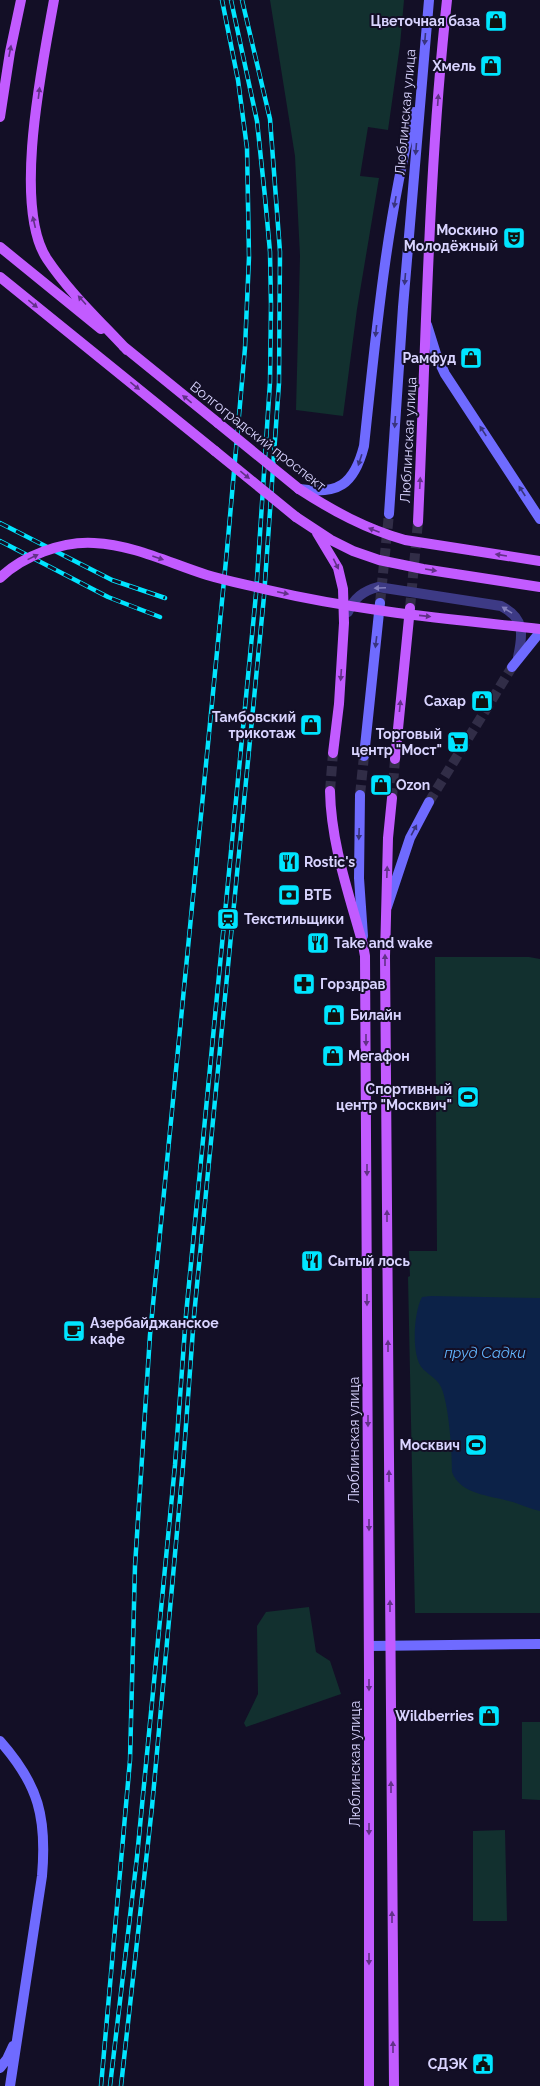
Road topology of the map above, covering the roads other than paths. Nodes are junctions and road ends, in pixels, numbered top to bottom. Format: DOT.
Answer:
graph roads {
  1 [pos="21,0"];
  2 [pos="54,0"];
  3 [pos="429,0"];
  4 [pos="447,0"];
  5 [pos="421,82"];
  6 [pos="0,117"];
  7 [pos="3,250"];
  8 [pos="2,278"];
  9 [pos="427,321"];
  10 [pos="127,350"];
  11 [pos="299,488"];
  12 [pos="389,514"];
  13 [pos="540,519"];
  14 [pos="418,522"];
  15 [pos="316,531"];
  16 [pos="540,561"];
  17 [pos="0,578"];
  18 [pos="540,587"];
  19 [pos="380,603"];
  20 [pos="410,608"];
  21 [pos="344,622"];
  22 [pos="540,629"];
  23 [pos="540,632"];
  24 [pos="518,657"];
  25 [pos="512,667"];
  26 [pos="333,753"];
  27 [pos="364,756"];
  28 [pos="395,759"];
  29 [pos="330,791"];
  30 [pos="360,795"];
  31 [pos="392,798"];
  32 [pos="429,802"];
  33 [pos="386,912"];
  34 [pos="363,945"];
  35 [pos="540,1644"];
  36 [pos="390,1645"];
  37 [pos="369,1646"];
  38 [pos="0,1741"];
  39 [pos="20,2019"];
  40 [pos="0,2068"];
  41 [pos="10,2086"];
  42 [pos="369,2086"];
  43 [pos="394,2086"];
  6 -- 1 [label="main road, one-way"];
  10 -- 2 [label="main road, one-way"];
  3 -- 5 [label="main road, Люблинская улица, one-way"];
  9 -- 4 [label="main road, Люблинская улица, one-way"];
  5 -- 11 [label="main road, one-way"];
  5 -- 12 [label="main road, Люблинская улица, one-way"];
  7 -- 10 [label="main road, Волгоградский проспект"];
  8 -- 15 [label="main road, one-way, bridge"];
  13 -- 9 [label="main road, one-way"];
  14 -- 9 [label="main road, Люблинская улица, one-way"];
  11 -- 10 [label="main road, Волгоградский проспект, one-way, bridge"];
  16 -- 11 [label="main road, Волгоградский проспект, one-way"];
  15 -- 18 [label="main road, one-way"];
  15 -- 21 [label="main road, one-way"];
  17 -- 22 [label="main road, one-way, bridge"];
  19 -- 27 [label="main road, one-way"];
  28 -- 20 [label="main road, one-way"];
  24 -- 21 [label="street, one-way"];
  21 -- 26 [label="main road, one-way"];
  23 -- 24 [label="main road"];
  24 -- 25 [label="main road"];
  29 -- 34 [label="main road"];
  30 -- 34 [label="main road, Люблинская улица, one-way"];
  33 -- 31 [label="main road, one-way"];
  33 -- 32 [label="main road, one-way"];
  36 -- 33 [label="main road, one-way"];
  34 -- 37 [label="main road, Люблинская улица, one-way"];
  35 -- 36 [label="main road"];
  36 -- 37 [label="main road"];
  43 -- 36 [label="main road, one-way"];
  37 -- 42 [label="main road, Люблинская улица, one-way"];
  38 -- 39 [label="main road"];
  39 -- 40 [label="main road"];
  39 -- 41 [label="main road"];
}
